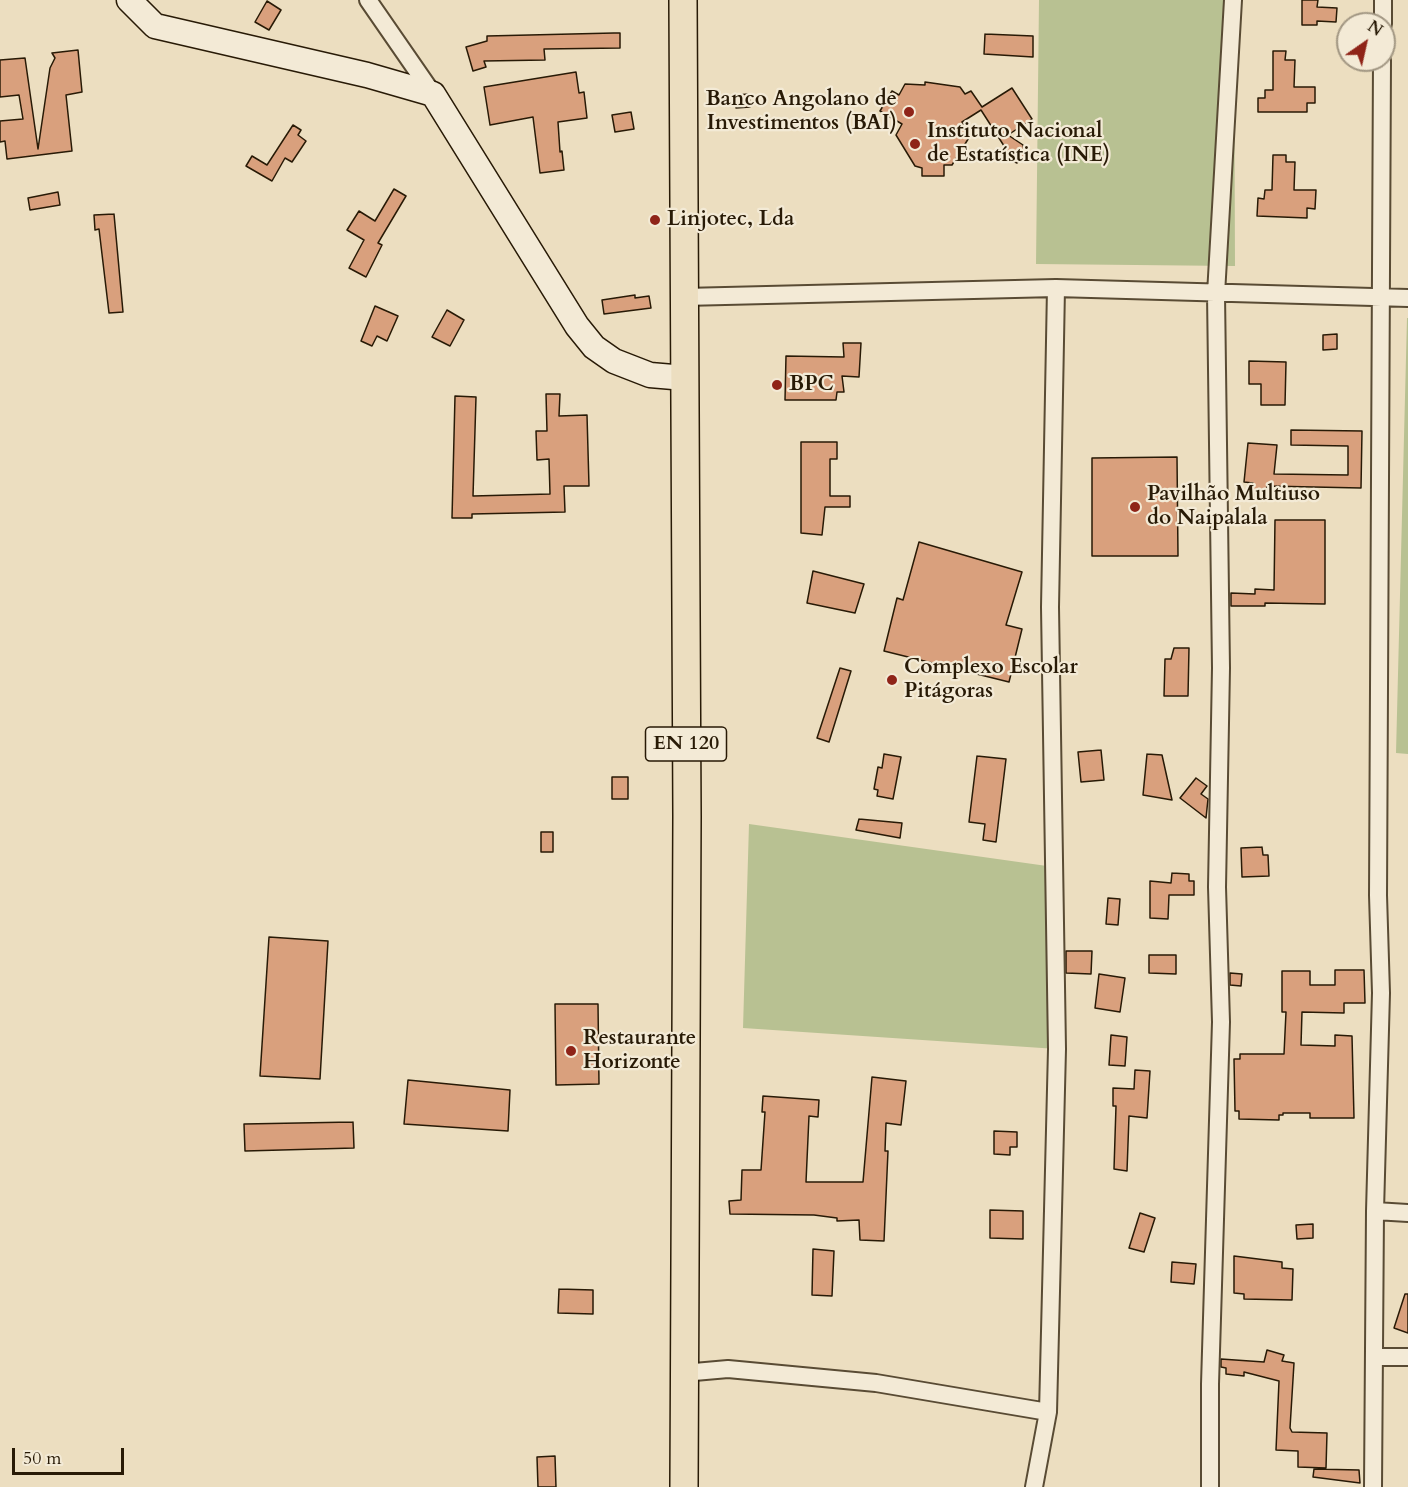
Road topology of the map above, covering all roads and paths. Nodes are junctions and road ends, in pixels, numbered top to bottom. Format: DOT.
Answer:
graph roads {
  1 [pos="129,0"];
  2 [pos="368,0"];
  3 [pos="683,0"];
  4 [pos="1233,0"];
  5 [pos="1382,72"];
  6 [pos="433,94"];
  7 [pos="1056,288"];
  8 [pos="1216,294"];
  9 [pos="684,297"];
  10 [pos="1408,298"];
  11 [pos="1381,299"];
  12 [pos="685,378"];
  13 [pos="1375,1211"];
  14 [pos="1408,1213"];
  15 [pos="1408,1356"];
  16 [pos="1374,1357"];
  17 [pos="683,1373"];
  18 [pos="1048,1412"];
  19 [pos="684,1487"];
  20 [pos="1034,1487"];
  21 [pos="1210,1487"];
  22 [pos="1373,1487"];
  1 -- 6 [label="street"];
  2 -- 6 [label="street"];
  3 -- 9 [label="main road, EN 120"];
  4 -- 8 [label="street"];
  5 -- 11 [label="street"];
  6 -- 12 [label="street"];
  7 -- 8 [label="street"];
  7 -- 9 [label="street"];
  7 -- 18 [label="street"];
  8 -- 11 [label="street"];
  8 -- 21 [label="street"];
  9 -- 12 [label="main road, EN 120"];
  10 -- 11 [label="street"];
  11 -- 13 [label="street"];
  12 -- 17 [label="main road, EN 120"];
  13 -- 14 [label="street"];
  13 -- 16 [label="street"];
  15 -- 16 [label="street"];
  16 -- 22 [label="street"];
  17 -- 18 [label="street"];
  17 -- 19 [label="main road, EN 120"];
  18 -- 20 [label="street"];
}
